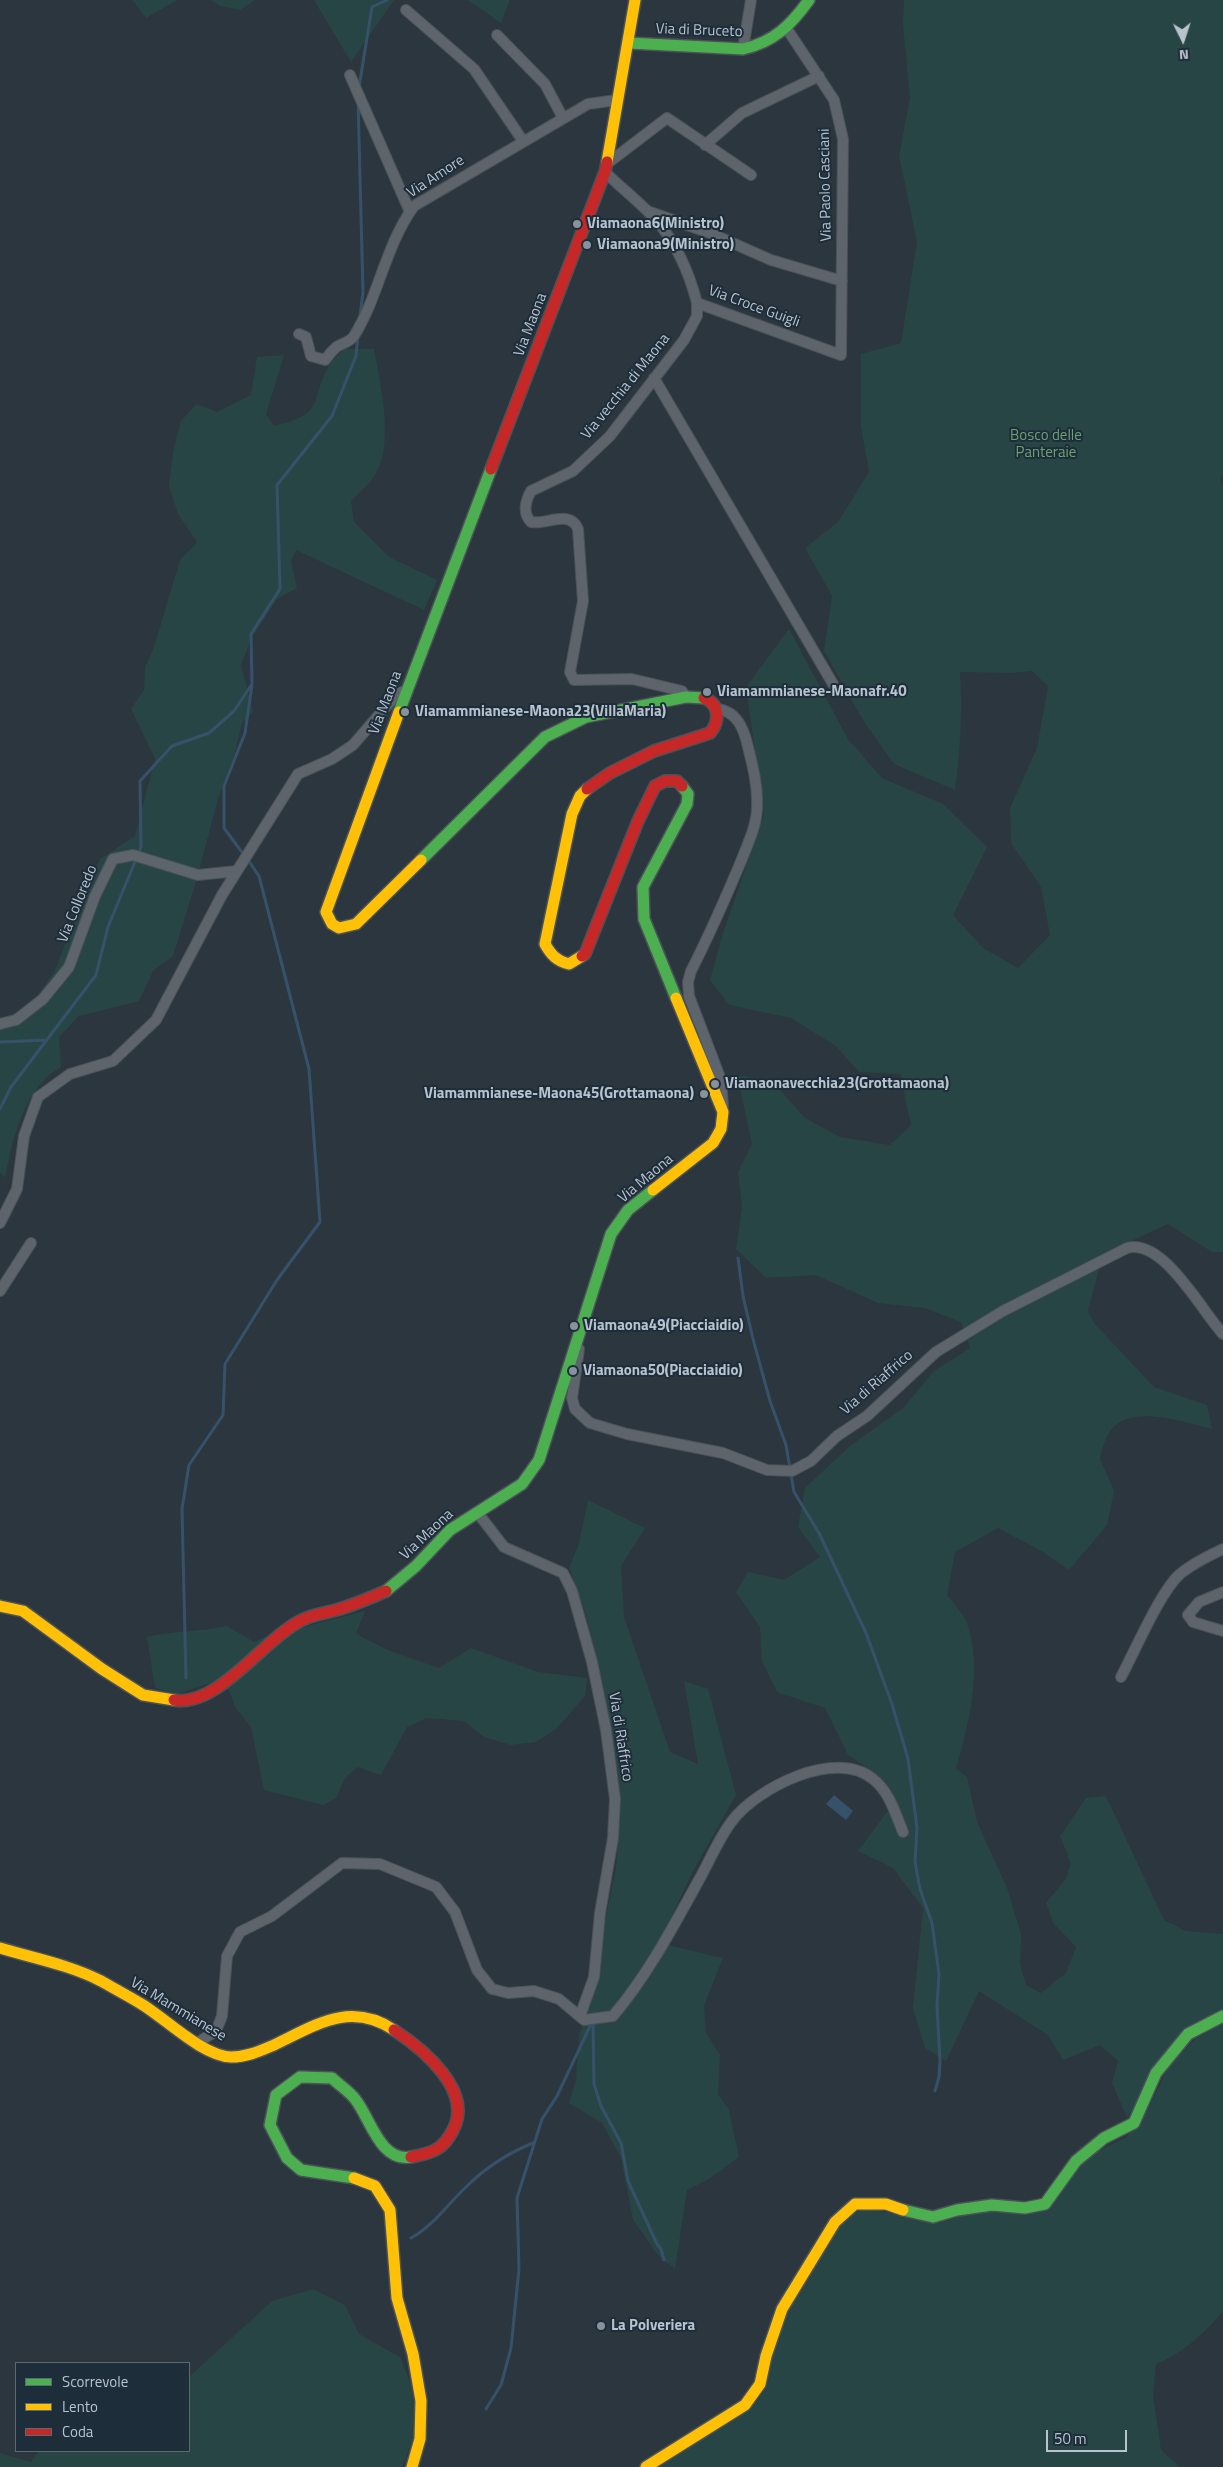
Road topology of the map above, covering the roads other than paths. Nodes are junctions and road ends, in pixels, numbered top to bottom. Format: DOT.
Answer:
graph roads {
  1 [pos="635,0"];
  2 [pos="751,0"];
  3 [pos="809,0"];
  4 [pos="406,10"];
  5 [pos="787,29"];
  6 [pos="497,35"];
  7 [pos="629,42"];
  8 [pos="743,49"];
  9 [pos="350,76"];
  10 [pos="819,76"];
  11 [pos="617,100"];
  12 [pos="563,118"];
  13 [pos="523,142"];
  14 [pos="705,145"];
  15 [pos="606,168"];
  16 [pos="751,175"];
  17 [pos="410,212"];
  18 [pos="647,212"];
  19 [pos="842,281"];
  20 [pos="697,302"];
  21 [pos="300,334"];
  22 [pos="841,354"];
  23 [pos="654,378"];
  24 [pos="833,684"];
  25 [pos="407,690"];
  26 [pos="686,697"];
  27 [pos="717,709"];
  28 [pos="237,871"];
  29 [pos="0,1024"];
  30 [pos="723,1112"];
  31 [pos="0,1223"];
  32 [pos="31,1243"];
  33 [pos="0,1291"];
  34 [pos="1223,1334"];
  35 [pos="578,1343"];
  36 [pos="476,1512"];
  37 [pos="1223,1549"];
  38 [pos="1223,1592"];
  39 [pos="0,1606"];
  40 [pos="1223,1632"];
  41 [pos="1121,1677"];
  42 [pos="903,1832"];
  43 [pos="0,1948"];
  44 [pos="580,2016"];
  45 [pos="1223,2016"];
  46 [pos="197,2043"];
  47 [pos="412,2467"];
  48 [pos="646,2467"];
  1 -- 7 [label="main road, Via Maona"];
  2 -- 8 [label="street"];
  3 -- 5 [label="main road, Via di Bruceto"];
  4 -- 13 [label="street"];
  5 -- 8 [label="main road, Via di Bruceto"];
  5 -- 10 [label="street, Via Paolo Casciani"];
  6 -- 12 [label="street"];
  7 -- 8 [label="main road, Via di Bruceto"];
  7 -- 11 [label="main road, Via Maona"];
  9 -- 17 [label="street"];
  10 -- 14 [label="street"];
  10 -- 19 [label="street, Via Paolo Casciani"];
  11 -- 12 [label="street, Via Amore"];
  11 -- 15 [label="main road, Via Maona"];
  12 -- 13 [label="street, Via Amore"];
  13 -- 17 [label="street, Via Amore"];
  14 -- 15 [label="street"];
  14 -- 16 [label="street"];
  15 -- 18 [label="street, Via Croce Guigli"];
  15 -- 25 [label="main road, Via Maona"];
  17 -- 21 [label="street, Via Amore"];
  18 -- 19 [label="street"];
  18 -- 20 [label="street, Via Croce Guigli"];
  19 -- 22 [label="street, Via Paolo Casciani"];
  20 -- 22 [label="street, Via Croce Guigli"];
  20 -- 23 [label="street, Via vecchia di Maona"];
  23 -- 24 [label="street"];
  23 -- 26 [label="street, Via vecchia di Maona"];
  25 -- 26 [label="main road, Via Maona"];
  25 -- 28 [label="street"];
  26 -- 27 [label="main road, Via Maona"];
  27 -- 30 [label="street, Via Maona"];
  27 -- 30 [label="main road"];
  28 -- 29 [label="street, Via Colloredo"];
  28 -- 31 [label="street"];
  30 -- 35 [label="main road, Via Maona"];
  32 -- 33 [label="street"];
  34 -- 35 [label="street, Via di Riaffrico"];
  35 -- 36 [label="main road, Via Maona"];
  36 -- 39 [label="main road, Via Maona"];
  36 -- 44 [label="street, Via di Riaffrico"];
  37 -- 41 [label="street"];
  38 -- 40 [label="street"];
  42 -- 44 [label="street"];
  43 -- 46 [label="main road, Via Mammianese"];
  44 -- 46 [label="street"];
  45 -- 48 [label="main road"];
  46 -- 47 [label="main road, Via Mammianese"];
}
